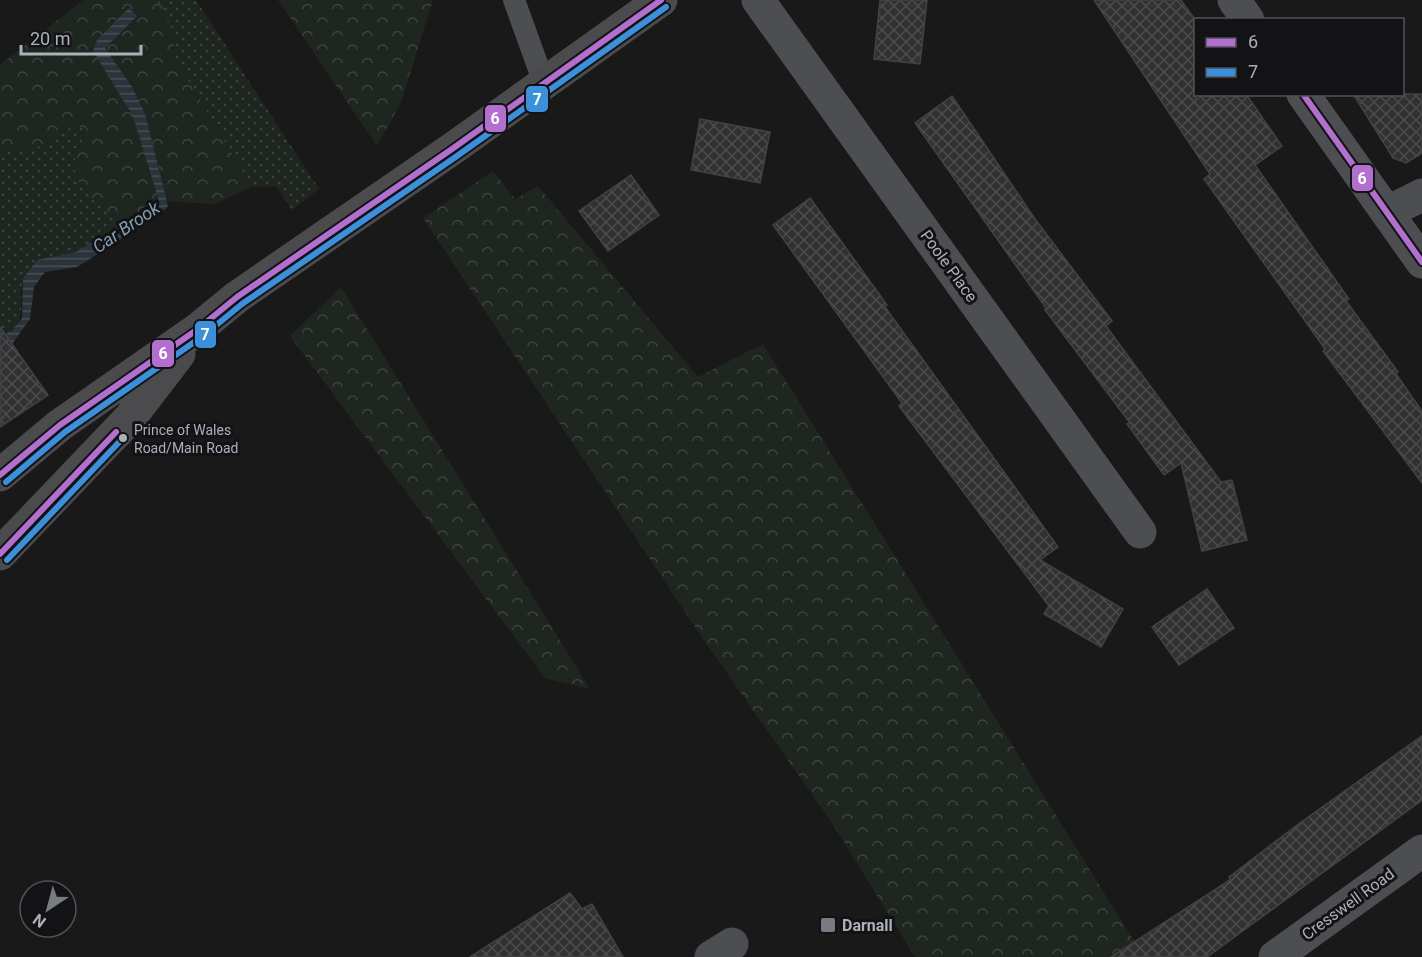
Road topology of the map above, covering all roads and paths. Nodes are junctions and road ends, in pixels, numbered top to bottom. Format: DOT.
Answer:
graph roads {
  1 [pos="514,0"];
  2 [pos="661,0"];
  3 [pos="758,0"];
  4 [pos="1234,0"];
  5 [pos="1247,18"];
  6 [pos="544,84"];
  7 [pos="1304,96"];
  8 [pos="1422,195"];
  9 [pos="1388,212"];
  10 [pos="1422,262"];
  11 [pos="198,329"];
  12 [pos="0,475"];
  13 [pos="1140,532"];
  14 [pos="0,554"];
  15 [pos="1422,851"];
  16 [pos="1275,957"];
  1 -- 6 [label="lane"];
  2 -- 6 [label="highway"];
  3 -- 13 [label="street, Poole Place"];
  4 -- 5 [label="street"];
  6 -- 11 [label="highway"];
  7 -- 9 [label="street"];
  8 -- 9 [label="street"];
  9 -- 10 [label="street"];
  11 -- 12 [label="highway"];
  11 -- 14 [label="highway"];
  15 -- 16 [label="street, Cresswell Road"];
}
